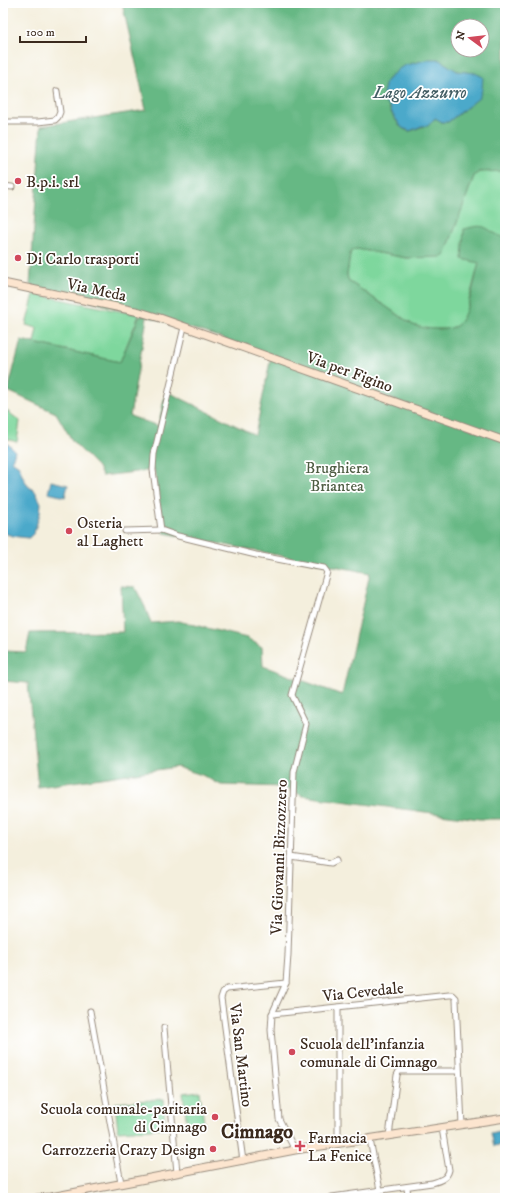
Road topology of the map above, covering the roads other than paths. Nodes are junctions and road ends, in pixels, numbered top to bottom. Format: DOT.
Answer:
graph roads {
  1 [pos="57,91"];
  2 [pos="3,122"];
  3 [pos="3,186"];
  4 [pos="12,187"];
  5 [pos="3,283"];
  6 [pos="184,327"];
  7 [pos="505,441"];
  8 [pos="161,530"];
  9 [pos="125,531"];
  10 [pos="291,857"];
  11 [pos="338,860"];
  12 [pos="286,982"];
  13 [pos="338,1007"];
  14 [pos="90,1011"];
  15 [pos="272,1014"];
  16 [pos="164,1028"];
  17 [pos="459,1071"];
  18 [pos="505,1118"];
  19 [pos="462,1125"];
  20 [pos="442,1128"];
  21 [pos="389,1136"];
  22 [pos="370,1140"];
  23 [pos="338,1143"];
  24 [pos="295,1150"];
  25 [pos="242,1160"];
  26 [pos="177,1173"];
  27 [pos="121,1183"];
  28 [pos="407,1187"];
  29 [pos="380,1190"];
  30 [pos="332,1197"];
  31 [pos="37,1198"];
  32 [pos="408,1198"];
  1 -- 2 [label="street"];
  3 -- 4 [label="street"];
  5 -- 6 [label="street, Via Meda"];
  6 -- 7 [label="street, Via per Figino"];
  6 -- 8 [label="street"];
  8 -- 9 [label="street"];
  8 -- 10 [label="street, Via Giovanni Bizzozzero"];
  10 -- 11 [label="street"];
  10 -- 12 [label="street, Via Giovanni Bizzozzero"];
  12 -- 15 [label="street, Via Giovanni Bizzozzero"];
  12 -- 25 [label="street, Via San Martino"];
  13 -- 15 [label="street, Via Cevedale"];
  13 -- 17 [label="street, Via Cevedale"];
  13 -- 23 [label="street"];
  14 -- 27 [label="street"];
  15 -- 24 [label="street, Via Giovanni Bizzozzero"];
  16 -- 26 [label="street"];
  17 -- 19 [label="street"];
  17 -- 21 [label="street"];
  18 -- 19 [label="street"];
  19 -- 20 [label="street"];
  20 -- 21 [label="street"];
  20 -- 28 [label="street"];
  21 -- 22 [label="street"];
  22 -- 23 [label="street"];
  22 -- 29 [label="street"];
  23 -- 24 [label="street"];
  24 -- 25 [label="street"];
  25 -- 26 [label="street"];
  26 -- 27 [label="street"];
  27 -- 31 [label="street"];
  28 -- 29 [label="street"];
  28 -- 32 [label="street"];
  29 -- 30 [label="street"];
}
